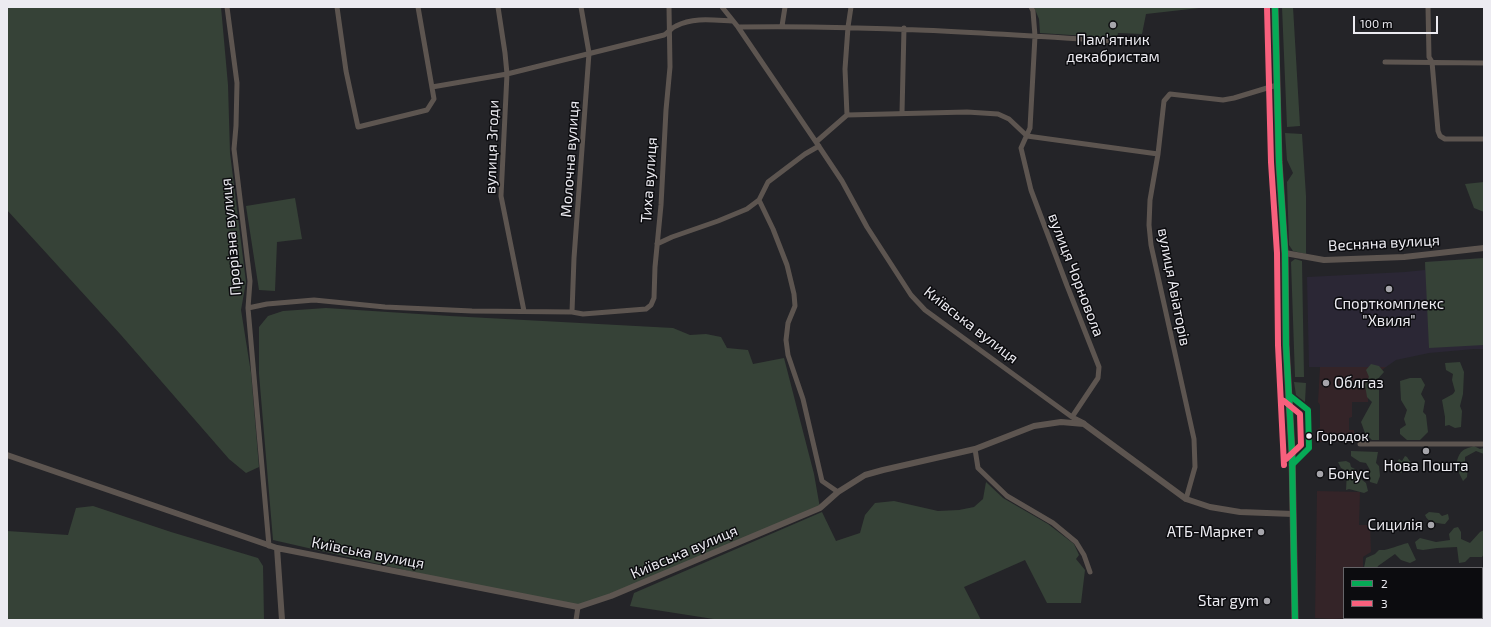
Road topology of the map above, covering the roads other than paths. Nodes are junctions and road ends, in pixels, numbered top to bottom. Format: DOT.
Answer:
graph roads {
  1 [pos="227,7"];
  2 [pos="337,7"];
  3 [pos="418,7"];
  4 [pos="498,7"];
  5 [pos="581,7"];
  6 [pos="669,7"];
  7 [pos="722,7"];
  8 [pos="786,7"];
  9 [pos="851,7"];
  10 [pos="1031,7"];
  11 [pos="1276,7"];
  12 [pos="1428,7"];
  13 [pos="732,21"];
  14 [pos="782,26"];
  15 [pos="738,27"];
  16 [pos="848,27"];
  17 [pos="904,28"];
  18 [pos="670,30"];
  19 [pos="1035,36"];
  20 [pos="1113,41"];
  21 [pos="589,53"];
  22 [pos="1385,62"];
  23 [pos="1432,62"];
  24 [pos="1484,62"];
  25 [pos="507,74"];
  26 [pos="1277,85"];
  27 [pos="432,87"];
  28 [pos="902,114"];
  29 [pos="847,115"];
  30 [pos="1027,136"];
  31 [pos="1484,139"];
  32 [pos="818,144"];
  33 [pos="1158,154"];
  34 [pos="759,200"];
  35 [pos="657,244"];
  36 [pos="1484,248"];
  37 [pos="1285,253"];
  38 [pos="248,308"];
  39 [pos="524,311"];
  40 [pos="572,312"];
  41 [pos="1072,417"];
  42 [pos="1084,424"];
  43 [pos="1360,444"];
  44 [pos="1484,444"];
  45 [pos="975,449"];
  46 [pos="7,455"];
  47 [pos="838,492"];
  48 [pos="1186,500"];
  49 [pos="1293,514"];
  50 [pos="269,546"];
  51 [pos="278,548"];
  52 [pos="1090,572"];
  53 [pos="578,607"];
  54 [pos="282,620"];
  55 [pos="576,620"];
  56 [pos="1295,620"];
  1 -- 38 [label="street, Прорізна вулиця"];
  2 -- 27 [label="street"];
  3 -- 27 [label="street"];
  4 -- 25 [label="street, вулиця Згоди"];
  5 -- 21 [label="street, Молочна вулиця"];
  6 -- 18 [label="street, Тиха вулиця"];
  7 -- 13 [label="street, Київська вулиця"];
  8 -- 14 [label="street"];
  9 -- 16 [label="street"];
  10 -- 19 [label="street, вулиця Чорновола"];
  11 -- 26 [label="main road"];
  12 -- 23 [label="street"];
  13 -- 15 [label="street, Київська вулиця"];
  13 -- 18 [label="street"];
  14 -- 15 [label="street"];
  14 -- 16 [label="street"];
  15 -- 32 [label="street, Київська вулиця"];
  16 -- 17 [label="street"];
  16 -- 29 [label="street"];
  17 -- 19 [label="street"];
  17 -- 28 [label="street"];
  18 -- 21 [label="street"];
  18 -- 35 [label="street, Тиха вулиця"];
  19 -- 20 [label="street"];
  19 -- 30 [label="street, вулиця Чорновола"];
  21 -- 25 [label="street"];
  21 -- 40 [label="street, Молочна вулиця"];
  22 -- 23 [label="street"];
  23 -- 24 [label="street"];
  23 -- 31 [label="street"];
  25 -- 27 [label="street"];
  25 -- 39 [label="street, вулиця Згоди"];
  26 -- 33 [label="street, вулиця Авіаторів"];
  26 -- 37 [label="main road"];
  28 -- 29 [label="street"];
  28 -- 30 [label="street"];
  29 -- 32 [label="street"];
  30 -- 33 [label="street"];
  30 -- 41 [label="street, вулиця Чорновола"];
  32 -- 34 [label="street"];
  32 -- 41 [label="street, Київська вулиця"];
  33 -- 48 [label="street, вулиця Авіаторів"];
  34 -- 35 [label="street, Тиха вулиця"];
  34 -- 47 [label="street"];
  35 -- 40 [label="street, Прорізна вулиця"];
  36 -- 37 [label="street, Весняна вулиця"];
  37 -- 49 [label="main road"];
  38 -- 39 [label="street, Прорізна вулиця"];
  38 -- 50 [label="street"];
  39 -- 40 [label="street, Прорізна вулиця"];
  41 -- 42 [label="street, Київська вулиця"];
  42 -- 45 [label="street, Київська вулиця"];
  42 -- 48 [label="street, Київська вулиця"];
  43 -- 44 [label="street"];
  45 -- 47 [label="street, Київська вулиця"];
  45 -- 52 [label="street"];
  46 -- 50 [label="street, Київська вулиця"];
  47 -- 53 [label="street, Київська вулиця"];
  48 -- 49 [label="street, Київська вулиця"];
  49 -- 56 [label="main road"];
  50 -- 51 [label="street, Київська вулиця"];
  51 -- 53 [label="street, Київська вулиця"];
  51 -- 54 [label="street"];
  53 -- 55 [label="street"];
}
